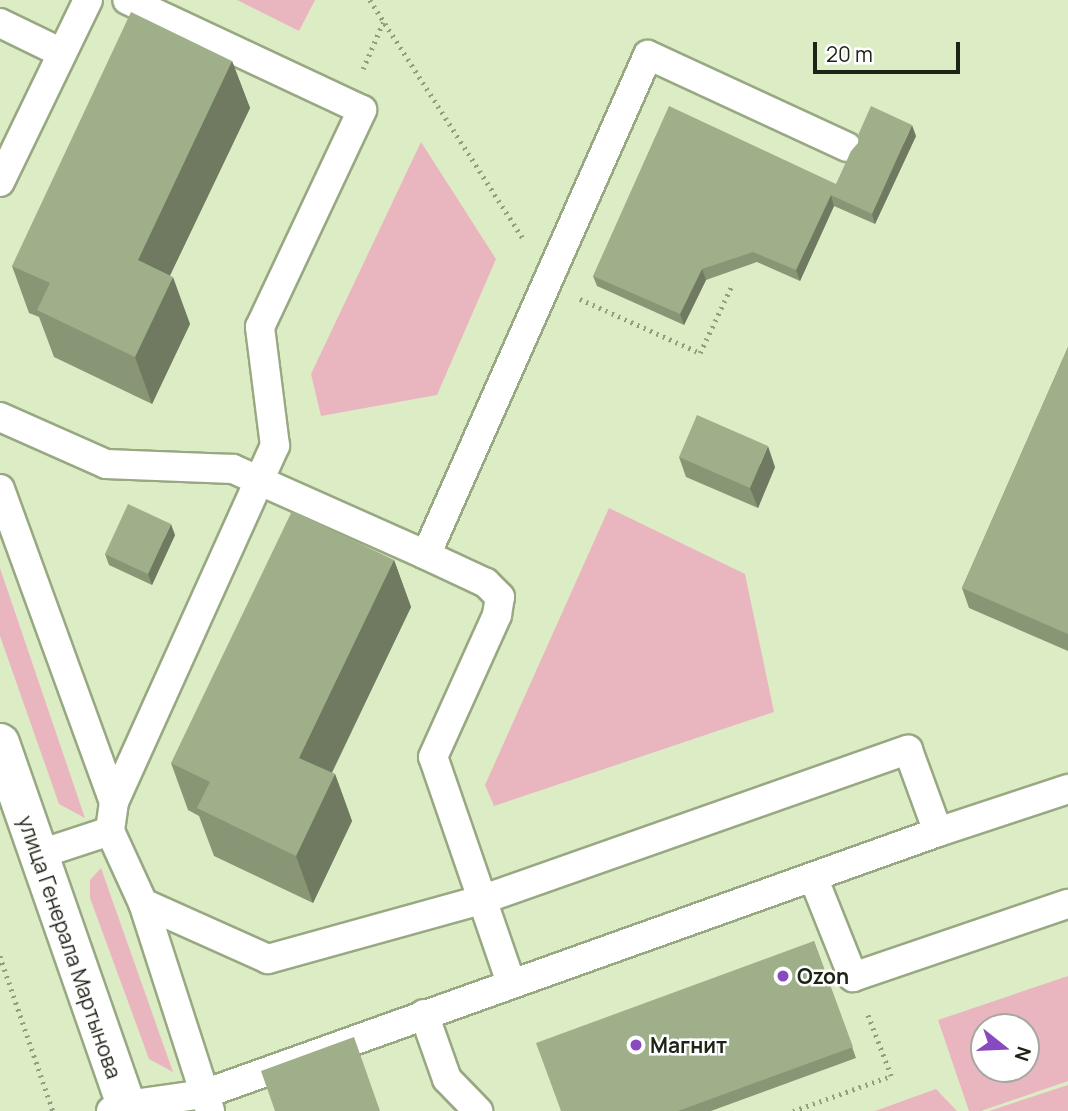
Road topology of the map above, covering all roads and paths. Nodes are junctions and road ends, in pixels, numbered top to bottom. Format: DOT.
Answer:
graph roads {
  1 [pos="88,0"];
  2 [pos="127,0"];
  3 [pos="370,0"];
  4 [pos="384,22"];
  5 [pos="0,23"];
  6 [pos="62,53"];
  7 [pos="348,104"];
  8 [pos="847,147"];
  9 [pos="0,182"];
  10 [pos="529,247"];
  11 [pos="732,285"];
  12 [pos="575,297"];
  13 [pos="0,417"];
  14 [pos="261,479"];
  15 [pos="0,489"];
  16 [pos="426,555"];
  17 [pos="0,743"];
  18 [pos="1067,793"];
  19 [pos="114,802"];
  20 [pos="110,831"];
  21 [pos="938,832"];
  22 [pos="37,855"];
  23 [pos="813,877"];
  24 [pos="481,900"];
  25 [pos="143,902"];
  26 [pos="1068,904"];
  27 [pos="0,956"];
  28 [pos="853,976"];
  29 [pos="511,983"];
  30 [pos="424,1014"];
  31 [pos="207,1102"];
  32 [pos="122,1109"];
  33 [pos="53,1111"];
  34 [pos="478,1111"];
  35 [pos="793,1111"];
  1 -- 6 [label="lane"];
  2 -- 7 [label="lane"];
  3 -- 4 [label="path"];
  4 -- 7 [label="path"];
  4 -- 10 [label="path"];
  5 -- 6 [label="lane"];
  6 -- 9 [label="lane"];
  7 -- 14 [label="lane"];
  8 -- 16 [label="lane"];
  11 -- 12 [label="path"];
  13 -- 14 [label="lane"];
  14 -- 16 [label="lane"];
  14 -- 19 [label="lane"];
  15 -- 19 [label="lane"];
  16 -- 24 [label="lane"];
  17 -- 22 [label="street, улица Генерала Мартынова"];
  18 -- 21 [label="lane"];
  19 -- 20 [label="lane"];
  20 -- 22 [label="lane"];
  20 -- 25 [label="lane"];
  21 -- 23 [label="lane"];
  21 -- 24 [label="lane"];
  22 -- 32 [label="street, улица Генерала Мартынова"];
  23 -- 28 [label="lane"];
  23 -- 29 [label="lane"];
  24 -- 25 [label="lane"];
  24 -- 29 [label="lane"];
  25 -- 31 [label="lane"];
  26 -- 28 [label="lane"];
  27 -- 33 [label="path"];
  28 -- 35 [label="path"];
  29 -- 30 [label="lane"];
  30 -- 31 [label="lane"];
  30 -- 34 [label="lane"];
  31 -- 32 [label="lane"];
}
